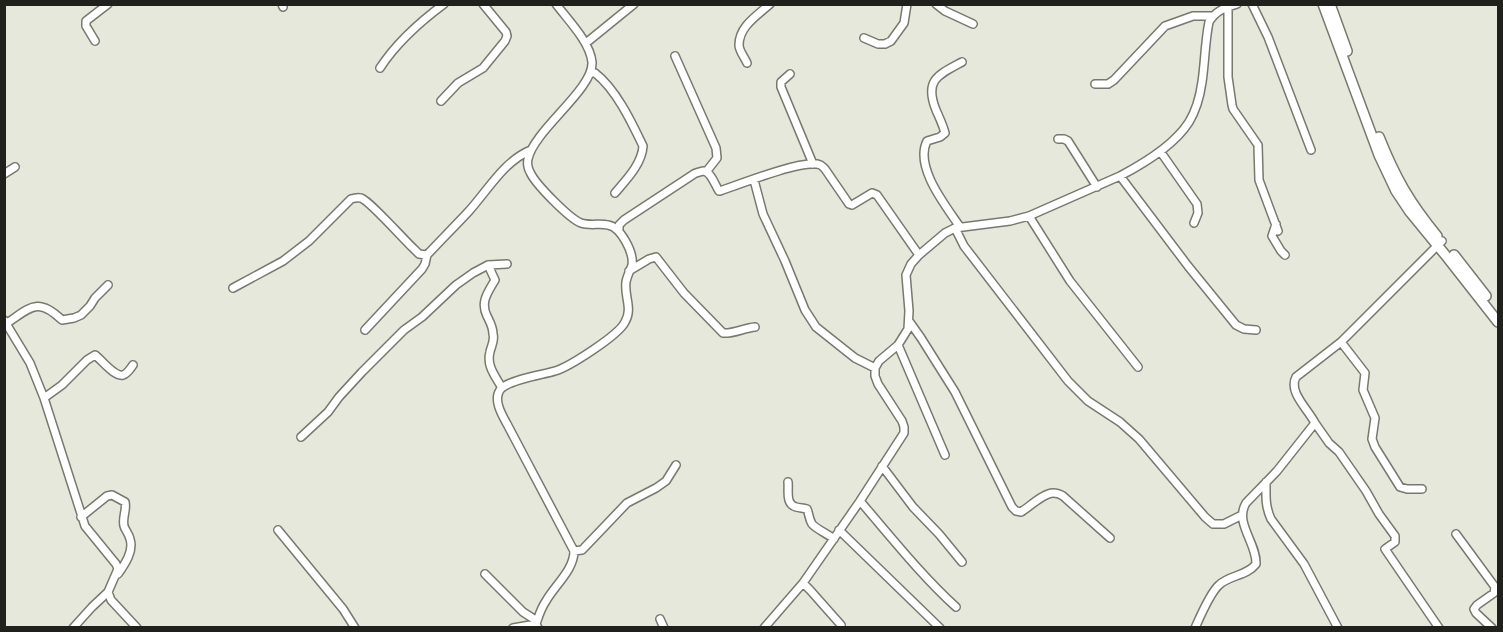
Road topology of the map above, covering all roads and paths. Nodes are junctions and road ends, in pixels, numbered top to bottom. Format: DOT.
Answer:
graph roads {
  1 [pos="108,4"];
  2 [pos="444,4"];
  3 [pos="483,4"];
  4 [pos="556,4"];
  5 [pos="634,4"];
  6 [pos="770,4"];
  7 [pos="907,4"];
  8 [pos="936,4"];
  9 [pos="1252,4"];
  10 [pos="1323,4"];
  11 [pos="1330,4"];
  12 [pos="1234,5"];
  13 [pos="1213,16"];
  14 [pos="973,24"];
  15 [pos="864,38"];
  16 [pos="95,41"];
  17 [pos="586,43"];
  18 [pos="675,56"];
  19 [pos="962,62"];
  20 [pos="747,63"];
  21 [pos="380,68"];
  22 [pos="590,73"];
  23 [pos="790,74"];
  24 [pos="1095,84"];
  25 [pos="441,101"];
  26 [pos="1058,139"];
  27 [pos="531,150"];
  28 [pos="1311,150"];
  29 [pos="1160,151"];
  30 [pos="813,164"];
  31 [pos="15,167"];
  32 [pos="706,172"];
  33 [pos="4,174"];
  34 [pos="1120,176"];
  35 [pos="754,180"];
  36 [pos="1097,187"];
  37 [pos="615,193"];
  38 [pos="1029,216"];
  39 [pos="1194,223"];
  40 [pos="957,228"];
  41 [pos="619,230"];
  42 [pos="1439,243"];
  43 [pos="427,255"];
  44 [pos="919,255"];
  45 [pos="1285,255"];
  46 [pos="507,264"];
  47 [pos="488,265"];
  48 [pos="629,272"];
  49 [pos="108,285"];
  50 [pos="233,288"];
  51 [pos="1498,313"];
  52 [pos="909,321"];
  53 [pos="6,322"];
  54 [pos="1498,322"];
  55 [pos="755,327"];
  56 [pos="364,330"];
  57 [pos="1256,330"];
  58 [pos="1341,342"];
  59 [pos="898,345"];
  60 [pos="134,365"];
  61 [pos="1138,367"];
  62 [pos="875,368"];
  63 [pos="502,388"];
  64 [pos="44,398"];
  65 [pos="1315,423"];
  66 [pos="301,437"];
  67 [pos="945,455"];
  68 [pos="676,465"];
  69 [pos="882,466"];
  70 [pos="788,482"];
  71 [pos="1266,482"];
  72 [pos="1422,489"];
  73 [pos="860,501"];
  74 [pos="1242,515"];
  75 [pos="81,517"];
  76 [pos="278,530"];
  77 [pos="839,530"];
  78 [pos="1456,534"];
  79 [pos="1110,538"];
  80 [pos="834,539"];
  81 [pos="574,551"];
  82 [pos="962,562"];
  83 [pos="484,574"];
  84 [pos="116,577"];
  85 [pos="803,583"];
  86 [pos="108,592"];
  87 [pos="956,607"];
  88 [pos="660,619"];
  89 [pos="537,624"];
  90 [pos="841,625"];
  91 [pos="73,627"];
  92 [pos="137,627"];
  93 [pos="355,627"];
  94 [pos="513,627"];
  95 [pos="664,627"];
  96 [pos="764,627"];
  97 [pos="939,627"];
  98 [pos="1195,627"];
  99 [pos="1338,627"];
  100 [pos="1439,627"];
  101 [pos="1492,627"];
  1 -- 16 [label="street"];
  2 -- 21 [label="street"];
  3 -- 25 [label="street"];
  4 -- 17 [label="street"];
  5 -- 17 [label="street"];
  6 -- 20 [label="street"];
  7 -- 15 [label="street"];
  8 -- 14 [label="street"];
  9 -- 28 [label="street"];
  10 -- 42 [label="main road"];
  11 -- 42 [label="main road"];
  12 -- 13 [label="street"];
  12 -- 45 [label="street"];
  13 -- 24 [label="street"];
  13 -- 29 [label="street"];
  17 -- 22 [label="street"];
  18 -- 32 [label="street"];
  19 -- 40 [label="street"];
  22 -- 27 [label="street"];
  22 -- 37 [label="street"];
  23 -- 30 [label="street"];
  26 -- 36 [label="street"];
  27 -- 41 [label="street"];
  27 -- 43 [label="street"];
  29 -- 34 [label="street"];
  29 -- 39 [label="street"];
  30 -- 35 [label="street"];
  30 -- 44 [label="street"];
  31 -- 33 [label="street"];
  32 -- 35 [label="street"];
  32 -- 41 [label="street"];
  34 -- 36 [label="street"];
  34 -- 57 [label="street"];
  35 -- 62 [label="street"];
  36 -- 38 [label="street"];
  38 -- 40 [label="street"];
  38 -- 61 [label="street"];
  40 -- 44 [label="street"];
  40 -- 74 [label="street"];
  41 -- 48 [label="street"];
  42 -- 51 [label="main road"];
  42 -- 54 [label="main road"];
  42 -- 58 [label="street"];
  43 -- 50 [label="street"];
  43 -- 56 [label="street"];
  44 -- 52 [label="street"];
  46 -- 47 [label="street"];
  47 -- 63 [label="street"];
  47 -- 66 [label="street"];
  48 -- 55 [label="street"];
  48 -- 63 [label="street"];
  49 -- 53 [label="street"];
  52 -- 59 [label="street"];
  52 -- 79 [label="street"];
  53 -- 64 [label="street"];
  58 -- 65 [label="street"];
  58 -- 72 [label="street"];
  59 -- 62 [label="street"];
  59 -- 67 [label="street"];
  60 -- 64 [label="street"];
  62 -- 69 [label="street"];
  63 -- 81 [label="street"];
  64 -- 75 [label="street"];
  65 -- 71 [label="street"];
  65 -- 100 [label="street"];
  68 -- 81 [label="street"];
  69 -- 73 [label="street"];
  69 -- 82 [label="street"];
  70 -- 80 [label="street"];
  71 -- 74 [label="street"];
  71 -- 99 [label="street"];
  73 -- 77 [label="street"];
  73 -- 87 [label="street"];
  74 -- 98 [label="street"];
  75 -- 84 [label="street"];
  75 -- 84 [label="street"];
  76 -- 93 [label="street"];
  77 -- 80 [label="street"];
  77 -- 97 [label="street"];
  78 -- 101 [label="street"];
  80 -- 85 [label="street"];
  81 -- 89 [label="street"];
  83 -- 89 [label="street"];
  84 -- 86 [label="street"];
  85 -- 90 [label="street"];
  85 -- 96 [label="street"];
  86 -- 91 [label="street"];
  86 -- 92 [label="street"];
  88 -- 95 [label="street"];
  89 -- 94 [label="street"];
}
